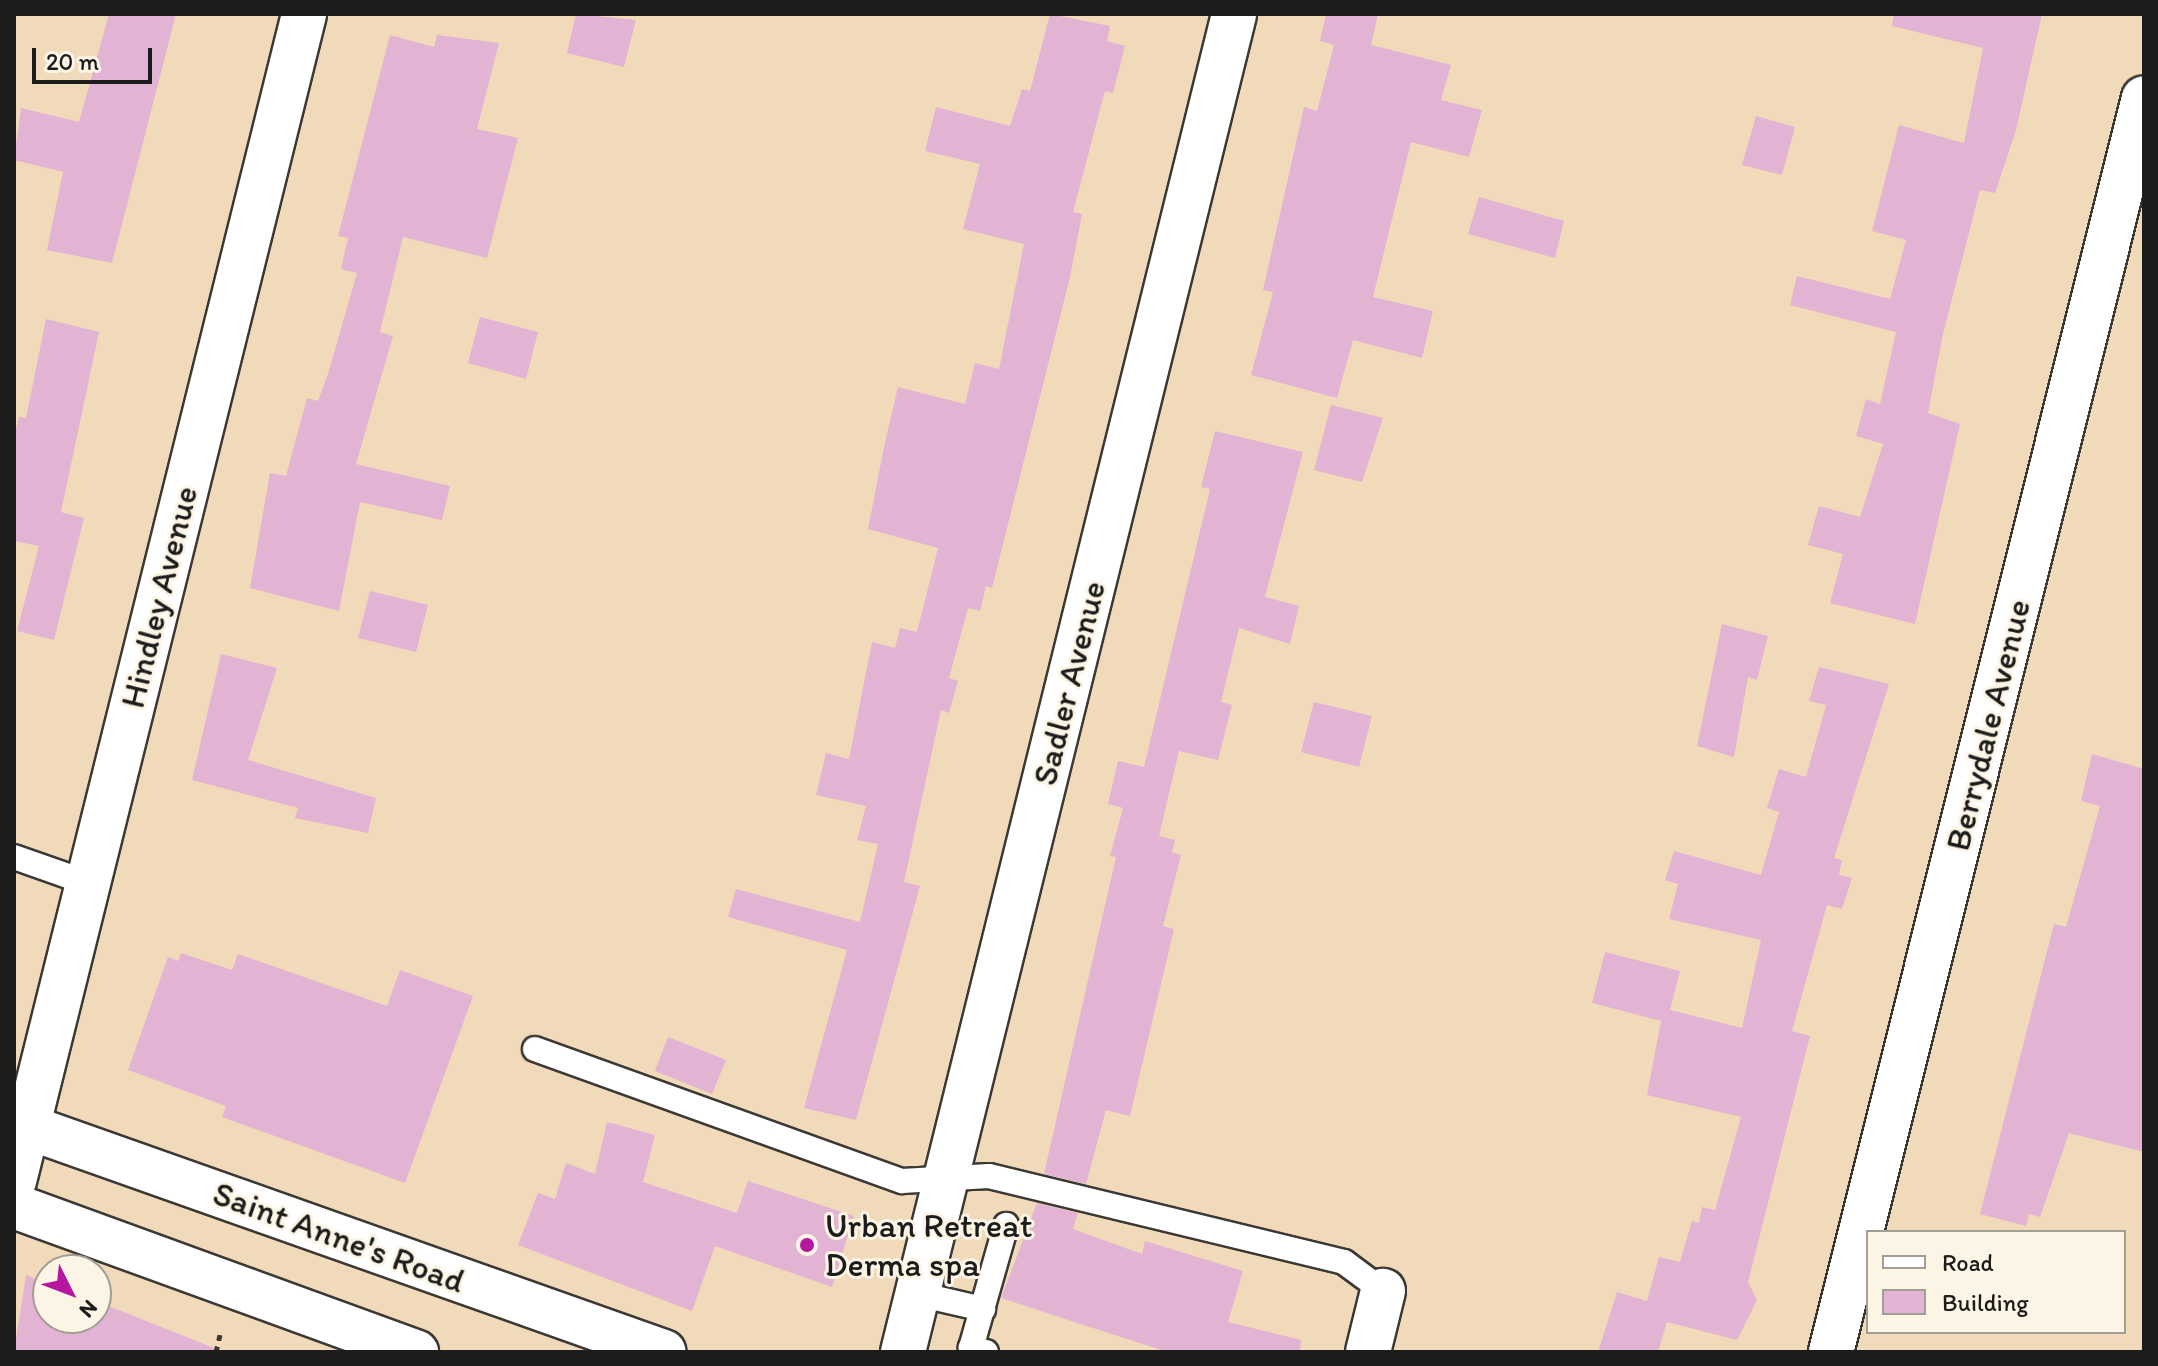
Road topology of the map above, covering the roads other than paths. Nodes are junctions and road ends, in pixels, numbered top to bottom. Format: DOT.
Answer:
graph roads {
  1 [pos="304,14"];
  2 [pos="1234,14"];
  3 [pos="2144,98"];
  4 [pos="14,857"];
  5 [pos="88,883"];
  6 [pos="535,1049"];
  7 [pos="21,1124"];
  8 [pos="946,1180"];
  9 [pos="14,1181"];
  10 [pos="14,1206"];
  11 [pos="1006,1225"];
  12 [pos="1383,1291"];
  13 [pos="918,1294"];
  14 [pos="983,1309"];
  15 [pos="1371,1351"];
  16 [pos="416,1352"];
  17 [pos="664,1352"];
  18 [pos="903,1352"];
  19 [pos="986,1352"];
  20 [pos="1831,1352"];
  1 -- 5 [label="street, Hindley Avenue"];
  2 -- 8 [label="street, Sadler Avenue"];
  3 -- 20 [label="street, Berrydale Avenue"];
  4 -- 5 [label="lane"];
  5 -- 7 [label="street, Hindley Avenue"];
  6 -- 8 [label="lane"];
  7 -- 9 [label="street, Hindley Avenue"];
  7 -- 17 [label="street, Saint Anne's Road"];
  8 -- 12 [label="lane"];
  8 -- 13 [label="street, Sadler Avenue"];
  10 -- 16 [label="street"];
  11 -- 14 [label="lane"];
  12 -- 15 [label="street"];
  13 -- 14 [label="lane"];
  13 -- 18 [label="street, Sadler Avenue"];
  14 -- 19 [label="lane"];
}
